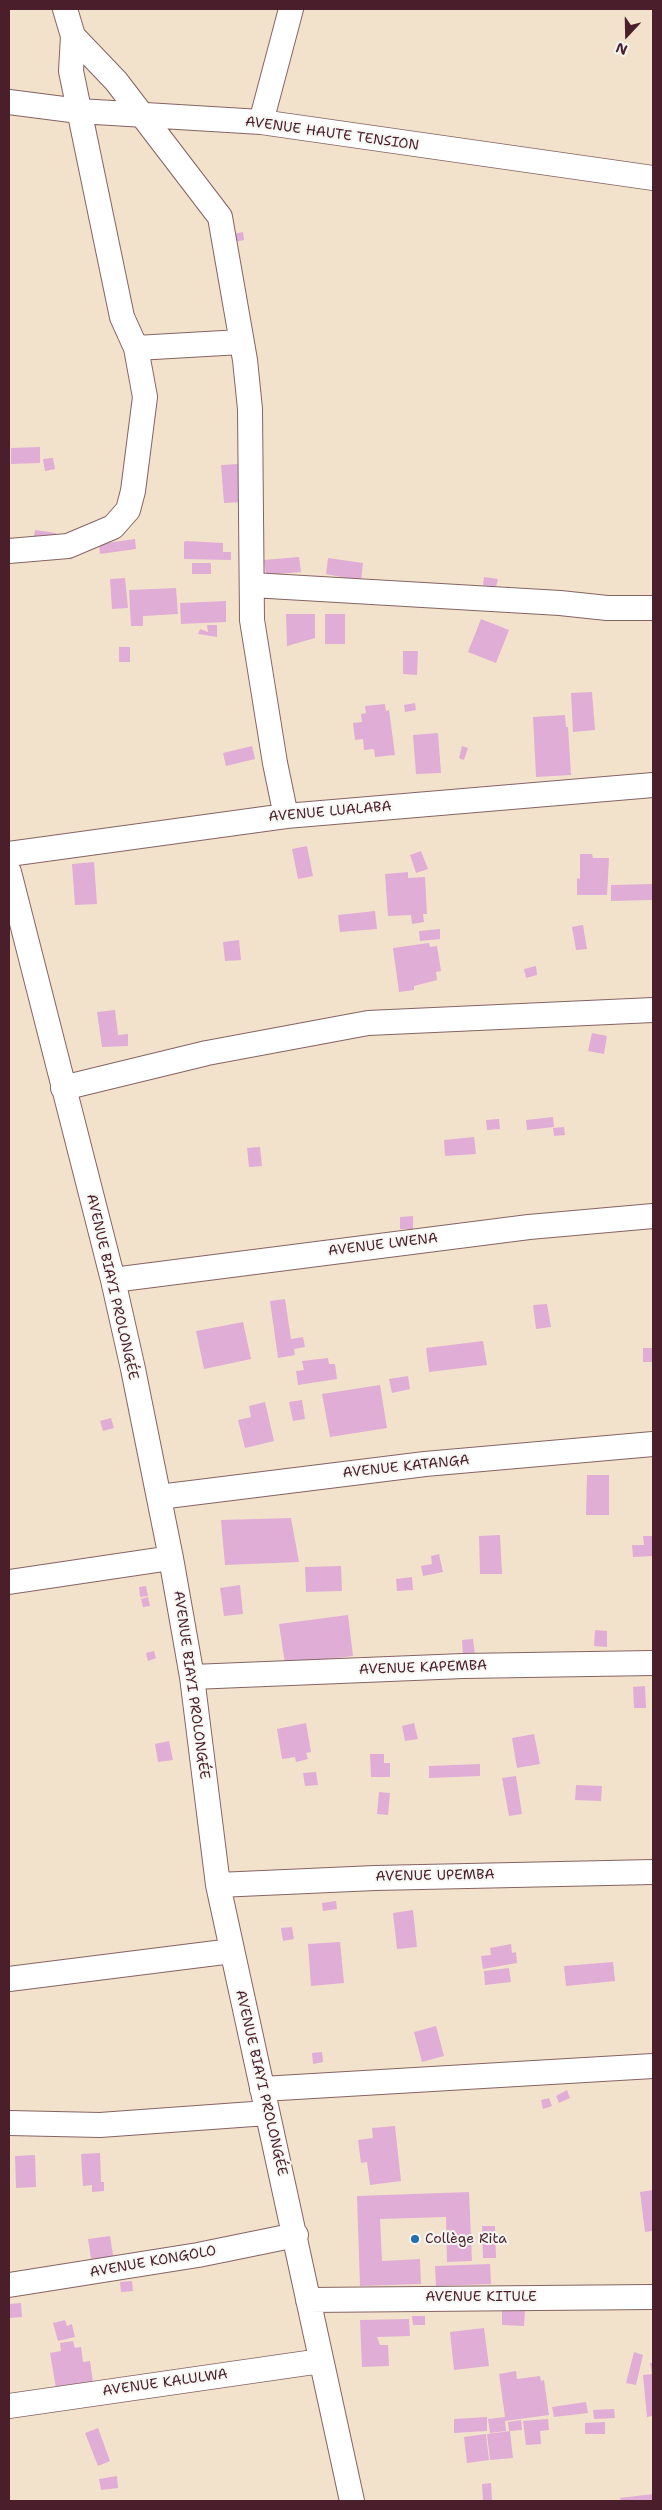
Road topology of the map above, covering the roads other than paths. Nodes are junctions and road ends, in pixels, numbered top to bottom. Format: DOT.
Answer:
graph roads {
  1 [pos="65,9"];
  2 [pos="291,9"];
  3 [pos="73,36"];
  4 [pos="9,102"];
  5 [pos="79,111"];
  6 [pos="141,114"];
  7 [pos="261,122"];
  8 [pos="653,178"];
  9 [pos="241,342"];
  10 [pos="136,348"];
  11 [pos="9,551"];
  12 [pos="252,585"];
  13 [pos="653,608"];
  14 [pos="653,786"];
  15 [pos="286,816"];
  16 [pos="9,854"];
  17 [pos="9,872"];
  18 [pos="653,1010"];
  19 [pos="63,1088"];
  20 [pos="653,1216"];
  21 [pos="113,1280"];
  22 [pos="653,1444"];
  23 [pos="159,1496"];
  24 [pos="171,1558"];
  25 [pos="9,1582"];
  26 [pos="653,1663"];
  27 [pos="192,1677"];
  28 [pos="653,1872"];
  29 [pos="218,1885"];
  30 [pos="232,1951"];
  31 [pos="9,1979"];
  32 [pos="653,2066"];
  33 [pos="262,2089"];
  34 [pos="267,2114"];
  35 [pos="9,2123"];
  36 [pos="296,2236"];
  37 [pos="9,2285"];
  38 [pos="653,2297"];
  39 [pos="308,2300"];
  40 [pos="321,2360"];
  41 [pos="9,2406"];
  42 [pos="357,2498"];
  1 -- 3 [label="street"];
  2 -- 7 [label="street"];
  3 -- 5 [label="street"];
  3 -- 6 [label="street"];
  4 -- 5 [label="street, AVENUE HAUTE TENSION"];
  5 -- 6 [label="street, AVENUE HAUTE TENSION"];
  5 -- 10 [label="street"];
  6 -- 7 [label="street, AVENUE HAUTE TENSION"];
  6 -- 9 [label="street"];
  7 -- 8 [label="street, AVENUE HAUTE TENSION"];
  9 -- 10 [label="street"];
  9 -- 12 [label="street"];
  10 -- 11 [label="street"];
  12 -- 13 [label="street"];
  12 -- 15 [label="street"];
  14 -- 15 [label="street, AVENUE LUALABA"];
  15 -- 16 [label="street, AVENUE LUALABA"];
  17 -- 19 [label="street, AVENUE BIAYI PROLONGÉE"];
  18 -- 19 [label="street"];
  19 -- 21 [label="street, AVENUE BIAYI PROLONGÉE"];
  20 -- 21 [label="street, AVENUE LWENA"];
  21 -- 23 [label="street, AVENUE BIAYI PROLONGÉE"];
  22 -- 23 [label="street, AVENUE KATANGA"];
  23 -- 24 [label="street, AVENUE BIAYI PROLONGÉE"];
  24 -- 25 [label="street"];
  24 -- 27 [label="street, AVENUE BIAYI PROLONGÉE"];
  26 -- 27 [label="street, AVENUE KAPEMBA"];
  27 -- 29 [label="street, AVENUE BIAYI PROLONGÉE"];
  28 -- 29 [label="street, AVENUE UPEMBA"];
  29 -- 30 [label="street, AVENUE BIAYI PROLONGÉE"];
  30 -- 31 [label="street"];
  30 -- 33 [label="street, AVENUE BIAYI PROLONGÉE"];
  32 -- 33 [label="street"];
  33 -- 34 [label="street, AVENUE BIAYI PROLONGÉE"];
  34 -- 35 [label="street"];
  34 -- 36 [label="street, AVENUE BIAYI PROLONGÉE"];
  36 -- 37 [label="street, AVENUE KONGOLO"];
  36 -- 39 [label="street, AVENUE BIAYI PROLONGÉE"];
  38 -- 39 [label="street, AVENUE KITULE"];
  39 -- 40 [label="street, AVENUE BIAYI PROLONGÉE"];
  40 -- 41 [label="street, AVENUE KALULWA"];
  40 -- 42 [label="street, AVENUE BIAYI PROLONGÉE"];
}
